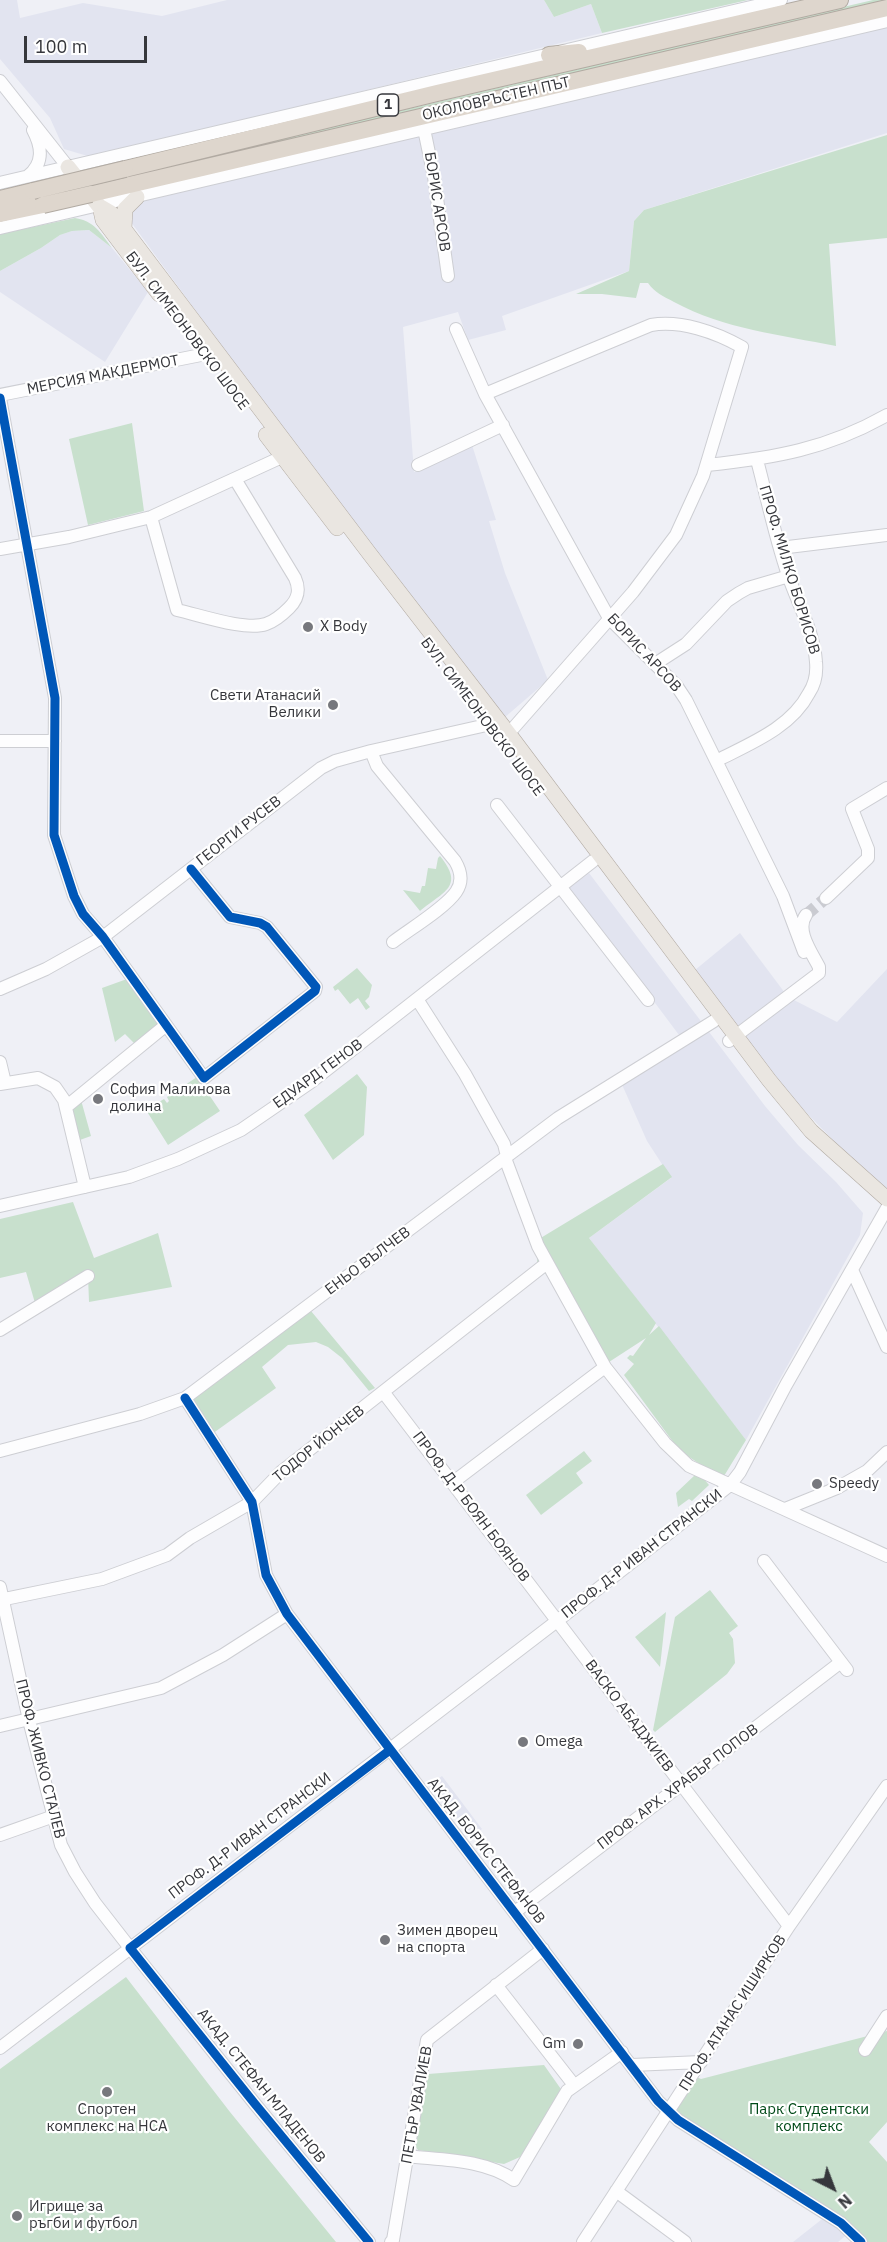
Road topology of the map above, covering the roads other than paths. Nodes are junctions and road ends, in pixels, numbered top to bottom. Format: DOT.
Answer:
graph roads {
  1 [pos="782,0"];
  2 [pos="840,0"];
  3 [pos="887,8"];
  4 [pos="887,21"];
  5 [pos="651,44"];
  6 [pos="549,55"];
  7 [pos="519,62"];
  8 [pos="685,62"];
  9 [pos="0,81"];
  10 [pos="605,87"];
  11 [pos="587,91"];
  12 [pos="437,93"];
  13 [pos="522,94"];
  14 [pos="19,105"];
  15 [pos="424,129"];
  16 [pos="68,167"];
  17 [pos="0,183"];
  18 [pos="135,190"];
  19 [pos="34,191"];
  20 [pos="0,199"];
  21 [pos="99,206"];
  22 [pos="0,214"];
  23 [pos="0,228"];
  24 [pos="124,229"];
  25 [pos="448,276"];
  26 [pos="456,329"];
  27 [pos="206,354"];
  28 [pos="485,394"];
  29 [pos="0,397"];
  30 [pos="887,415"];
  31 [pos="503,425"];
  32 [pos="282,457"];
  33 [pos="757,460"];
  34 [pos="418,465"];
  35 [pos="707,465"];
  36 [pos="235,479"];
  37 [pos="151,517"];
  38 [pos="887,535"];
  39 [pos="28,544"];
  40 [pos="780,548"];
  41 [pos="0,549"];
  42 [pos="789,576"];
  43 [pos="609,618"];
  44 [pos="656,664"];
  45 [pos="500,730"];
  46 [pos="0,741"];
  47 [pos="55,741"];
  48 [pos="371,751"];
  49 [pos="722,758"];
  50 [pos="887,788"];
  51 [pos="497,805"];
  52 [pos="593,861"];
  53 [pos="191,869"];
  54 [pos="561,887"];
  55 [pos="826,898"];
  56 [pos="806,915"];
  57 [pos="103,936"];
  58 [pos="393,942"];
  59 [pos="804,952"];
  60 [pos="0,989"];
  61 [pos="417,999"];
  62 [pos="648,1000"];
  63 [pos="714,1021"];
  64 [pos="165,1026"];
  65 [pos="733,1039"];
  66 [pos="0,1062"];
  67 [pos="2,1084"];
  68 [pos="66,1107"];
  69 [pos="506,1157"];
  70 [pos="85,1187"];
  71 [pos="0,1206"];
  72 [pos="887,1206"];
  73 [pos="547,1263"];
  74 [pos="852,1270"];
  75 [pos="88,1276"];
  76 [pos="0,1330"];
  77 [pos="887,1347"];
  78 [pos="605,1368"];
  79 [pos="384,1393"];
  80 [pos="185,1398"];
  81 [pos="0,1451"];
  82 [pos="887,1452"];
  83 [pos="452,1483"];
  84 [pos="730,1485"];
  85 [pos="252,1502"];
  86 [pos="785,1509"];
  87 [pos="887,1556"];
  88 [pos="764,1561"];
  89 [pos="1,1596"];
  90 [pos="287,1614"];
  91 [pos="557,1621"];
  92 [pos="29,1720"];
  93 [pos="0,1726"];
  94 [pos="390,1750"];
  95 [pos="681,1785"];
  96 [pos="887,1786"];
  97 [pos="54,1816"];
  98 [pos="0,1835"];
  99 [pos="515,1912"];
  100 [pos="789,1926"];
  101 [pos="130,1948"];
  102 [pos="543,1949"];
  103 [pos="496,1985"];
  104 [pos="887,2016"];
  105 [pos="0,2048"];
  106 [pos="865,2050"];
  107 [pos="622,2052"];
  108 [pos="701,2062"];
  109 [pos="632,2065"];
  110 [pos="574,2085"];
  111 [pos="668,2112"];
  112 [pos="407,2156"];
  113 [pos="616,2191"];
  114 [pos="369,2242"];
  115 [pos="391,2242"];
  116 [pos="583,2242"];
  117 [pos="685,2242"];
  118 [pos="861,2242"];
  1 -- 6 [label="street"];
  2 -- 5 [label="highway, ОКОЛОВРЪСТЕН ПЪТ / 1"];
  3 -- 8 [label="highway, ОКОЛОВРЪСТЕН ПЪТ / 1"];
  4 -- 8 [label="street, ОКОЛОВРЪСТЕН ПЪТ"];
  5 -- 6 [label="highway"];
  5 -- 12 [label="highway, ОКОЛОВРЪСТЕН ПЪТ / 1"];
  6 -- 7 [label="street"];
  7 -- 12 [label="highway"];
  7 -- 16 [label="street"];
  8 -- 10 [label="highway"];
  8 -- 13 [label="highway, ОКОЛОВРЪСТЕН ПЪТ / 1"];
  9 -- 14 [label="street, БУЛ. СИМЕОНОВСКО ШОСЕ"];
  10 -- 11 [label="street"];
  11 -- 13 [label="highway"];
  11 -- 15 [label="street"];
  12 -- 19 [label="highway, ОКОЛОВРЪСТЕН ПЪТ / 1, bridge"];
  13 -- 18 [label="highway, ОКОЛОВРЪСТЕН ПЪТ / 1"];
  14 -- 16 [label="street, БУЛ. СИМЕОНОВСКО ШОСЕ"];
  14 -- 19 [label="street"];
  15 -- 18 [label="street"];
  15 -- 25 [label="street, БОРИС АРСОВ"];
  16 -- 19 [label="street"];
  16 -- 21 [label="main road, БУЛ. СИМЕОНОВСКО ШОСЕ"];
  17 -- 19 [label="street"];
  18 -- 19 [label="highway, ОКОЛОВРЪСТЕН ПЪТ / 1, bridge"];
  18 -- 21 [label="street"];
  18 -- 24 [label="main road"];
  19 -- 20 [label="highway, ОКОЛОВРЪСТЕН ПЪТ / 1"];
  19 -- 22 [label="highway, ОКОЛОВРЪСТЕН ПЪТ / 1"];
  21 -- 23 [label="street"];
  21 -- 24 [label="main road, БУЛ. СИМЕОНОВСКО ШОСЕ"];
  21 -- 27 [label="main road, БУЛ. СИМЕОНОВСКО ШОСЕ"];
  24 -- 45 [label="main road, БУЛ. СИМЕОНОВСКО ШОСЕ"];
  26 -- 28 [label="street, БОРИС АРСОВ"];
  27 -- 29 [label="street, МЕРСИЯ МАКДЕРМОТ"];
  27 -- 32 [label="main road, БУЛ. СИМЕОНОВСКО ШОСЕ"];
  28 -- 31 [label="street, БОРИС АРСОВ"];
  28 -- 35 [label="street"];
  29 -- 39 [label="street"];
  30 -- 33 [label="street"];
  31 -- 34 [label="street"];
  31 -- 43 [label="street, БОРИС АРСОВ"];
  32 -- 36 [label="street"];
  32 -- 45 [label="main road, БУЛ. СИМЕОНОВСКО ШОСЕ"];
  33 -- 35 [label="street"];
  33 -- 40 [label="street, ПРОФ. МИЛКО БОРИСОВ"];
  35 -- 43 [label="street"];
  36 -- 37 [label="street"];
  36 -- 37 [label="street"];
  37 -- 39 [label="street"];
  38 -- 40 [label="street"];
  39 -- 41 [label="street"];
  39 -- 47 [label="street"];
  40 -- 42 [label="street, ПРОФ. МИЛКО БОРИСОВ"];
  42 -- 44 [label="street"];
  42 -- 49 [label="street, ПРОФ. МИЛКО БОРИСОВ"];
  43 -- 44 [label="street, БОРИС АРСОВ"];
  43 -- 45 [label="street"];
  44 -- 59 [label="street, БОРИС АРСОВ"];
  45 -- 48 [label="street, ГЕОРГИ РУСЕВ"];
  45 -- 52 [label="main road, БУЛ. СИМЕОНОВСКО ШОСЕ"];
  45 -- 65 [label="main road, БУЛ. СИМЕОНОВСКО ШОСЕ"];
  46 -- 47 [label="street"];
  47 -- 57 [label="street"];
  48 -- 53 [label="street, ГЕОРГИ РУСЕВ"];
  48 -- 58 [label="street"];
  50 -- 55 [label="street"];
  51 -- 54 [label="street"];
  52 -- 54 [label="street, ЕДУАРД ГЕНОВ"];
  52 -- 63 [label="main road, БУЛ. СИМЕОНОВСКО ШОСЕ"];
  53 -- 57 [label="street, ГЕОРГИ РУСЕВ"];
  53 -- 64 [label="street"];
  54 -- 61 [label="street, ЕДУАРД ГЕНОВ"];
  54 -- 62 [label="street"];
  56 -- 65 [label="street"];
  57 -- 60 [label="street, ГЕОРГИ РУСЕВ"];
  57 -- 64 [label="street"];
  61 -- 69 [label="street"];
  61 -- 70 [label="street, ЕДУАРД ГЕНОВ"];
  63 -- 65 [label="main road, БУЛ. СИМЕОНОВСКО ШОСЕ"];
  63 -- 69 [label="street, ЕНЬО ВЪЛЧЕВ"];
  64 -- 68 [label="street"];
  65 -- 72 [label="main road, БУЛ. СИМЕОНОВСКО ШОСЕ"];
  66 -- 67 [label="street"];
  67 -- 68 [label="street"];
  68 -- 70 [label="street"];
  69 -- 73 [label="street"];
  69 -- 80 [label="street, ЕНЬО ВЪЛЧЕВ"];
  70 -- 71 [label="street, ЕДУАРД ГЕНОВ"];
  72 -- 74 [label="street, ПРОФ. Д-Р ИВАН СТРАНСКИ"];
  73 -- 78 [label="street"];
  73 -- 79 [label="street, ТОДОР ЙОНЧЕВ"];
  74 -- 77 [label="street"];
  74 -- 84 [label="street, ПРОФ. Д-Р ИВАН СТРАНСКИ"];
  75 -- 76 [label="street"];
  78 -- 83 [label="street"];
  78 -- 84 [label="street"];
  79 -- 83 [label="street, ПРОФ. Д-Р БОЯН БОЯНОВ"];
  79 -- 85 [label="street, ТОДОР ЙОНЧЕВ"];
  80 -- 81 [label="street, ЕНЬО ВЪЛЧЕВ"];
  80 -- 85 [label="street, АКАД. БОРИС СТЕФАНОВ"];
  82 -- 86 [label="street"];
  83 -- 91 [label="street, ПРОФ. Д-Р БОЯН БОЯНОВ"];
  84 -- 86 [label="street"];
  84 -- 91 [label="street, ПРОФ. Д-Р ИВАН СТРАНСКИ"];
  85 -- 89 [label="street, ТОДОР ЙОНЧЕВ"];
  85 -- 90 [label="street, АКАД. БОРИС СТЕФАНОВ"];
  86 -- 87 [label="street"];
  88 -- 95 [label="street, ПРОФ. АРХ. ХРАБЪР ПОПОВ"];
  89 -- 92 [label="street, ПРОФ. ЖИВКО СТАЛЕВ"];
  90 -- 92 [label="street"];
  90 -- 94 [label="street, АКАД. БОРИС СТЕФАНОВ"];
  91 -- 94 [label="street, ПРОФ. Д-Р ИВАН СТРАНСКИ"];
  91 -- 95 [label="street, ВАСКО АБАДЖИЕВ"];
  92 -- 93 [label="street"];
  92 -- 97 [label="street, ПРОФ. ЖИВКО СТАЛЕВ"];
  94 -- 99 [label="street, АКАД. БОРИС СТЕФАНОВ"];
  94 -- 101 [label="street, ПРОФ. Д-Р ИВАН СТРАНСКИ"];
  95 -- 99 [label="street, ПРОФ. АРХ. ХРАБЪР ПОПОВ"];
  95 -- 100 [label="street, ВАСКО АБАДЖИЕВ"];
  96 -- 100 [label="street, ПРОФ. АТАНАС ИШИРКОВ"];
  97 -- 98 [label="street"];
  97 -- 101 [label="street, ПРОФ. ЖИВКО СТАЛЕВ"];
  99 -- 102 [label="street, АКАД. БОРИС СТЕФАНОВ"];
  100 -- 108 [label="street, ПРОФ. АТАНАС ИШИРКОВ"];
  101 -- 105 [label="street, ПРОФ. Д-Р ИВАН СТРАНСКИ"];
  101 -- 114 [label="street, АКАД. СТЕФАН МЛАДЕНОВ"];
  102 -- 103 [label="street, ПЕТЪР УВАЛИЕВ"];
  102 -- 107 [label="street, АКАД. БОРИС СТЕФАНОВ"];
  103 -- 110 [label="street"];
  103 -- 112 [label="street, ПЕТЪР УВАЛИЕВ"];
  104 -- 106 [label="street"];
  107 -- 109 [label="street, АКАД. БОРИС СТЕФАНОВ"];
  107 -- 110 [label="street"];
  108 -- 109 [label="street"];
  108 -- 111 [label="street, ПРОФ. АТАНАС ИШИРКОВ"];
  109 -- 111 [label="street, АКАД. БОРИС СТЕФАНОВ"];
  110 -- 112 [label="street"];
  111 -- 113 [label="street, ПРОФ. АТАНАС ИШИРКОВ"];
  111 -- 118 [label="street, АКАД. БОРИС СТЕФАНОВ"];
  112 -- 115 [label="street, ПЕТЪР УВАЛИЕВ"];
  113 -- 116 [label="street, ПРОФ. АТАНАС ИШИРКОВ"];
  113 -- 117 [label="street"];
}
